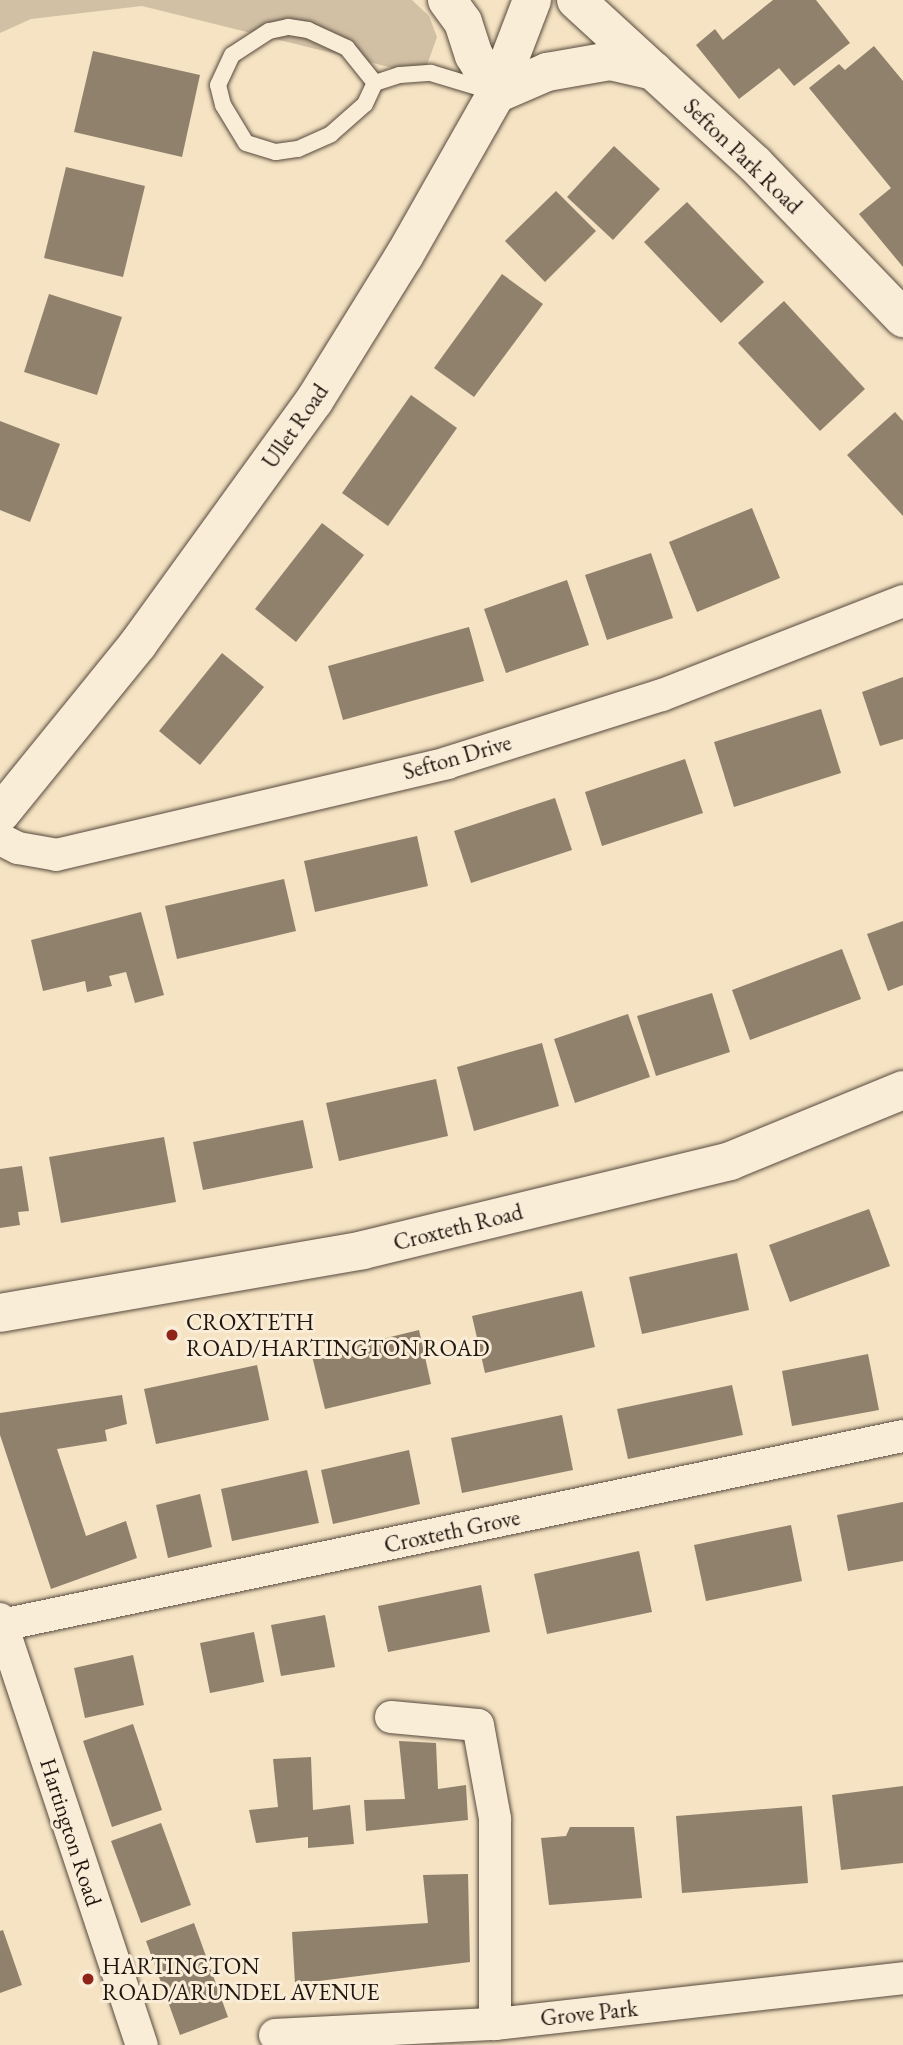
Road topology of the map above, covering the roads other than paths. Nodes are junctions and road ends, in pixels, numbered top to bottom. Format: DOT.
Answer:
graph roads {
  1 [pos="447,0"];
  2 [pos="532,0"];
  3 [pos="576,0"];
  4 [pos="654,71"];
  5 [pos="375,83"];
  6 [pos="496,94"];
  7 [pos="903,318"];
  8 [pos="903,601"];
  9 [pos="0,814"];
  10 [pos="0,839"];
  11 [pos="903,1090"];
  12 [pos="0,1313"];
  13 [pos="903,1436"];
  14 [pos="1,1622"];
  15 [pos="391,1717"];
  16 [pos="903,1979"];
  17 [pos="495,2024"];
  18 [pos="275,2035"];
  19 [pos="438,2036"];
  20 [pos="142,2045"];
  1 -- 6 [label="main road"];
  2 -- 6 [label="main road, Ullet Road"];
  3 -- 4 [label="main road, Sefton Park Road"];
  4 -- 6 [label="main road"];
  4 -- 7 [label="main road, Sefton Park Road"];
  5 -- 5 [label="lane"];
  5 -- 6 [label="lane"];
  6 -- 9 [label="main road, Ullet Road"];
  8 -- 10 [label="street, Sefton Drive"];
  11 -- 12 [label="main road, Croxteth Road"];
  13 -- 14 [label="street, Croxteth Grove"];
  14 -- 20 [label="street, Hartington Road"];
  15 -- 17 [label="street"];
  16 -- 17 [label="street, Grove Park"];
  17 -- 19 [label="street, Grove Park"];
  18 -- 19 [label="street, Grove Park"];
}
